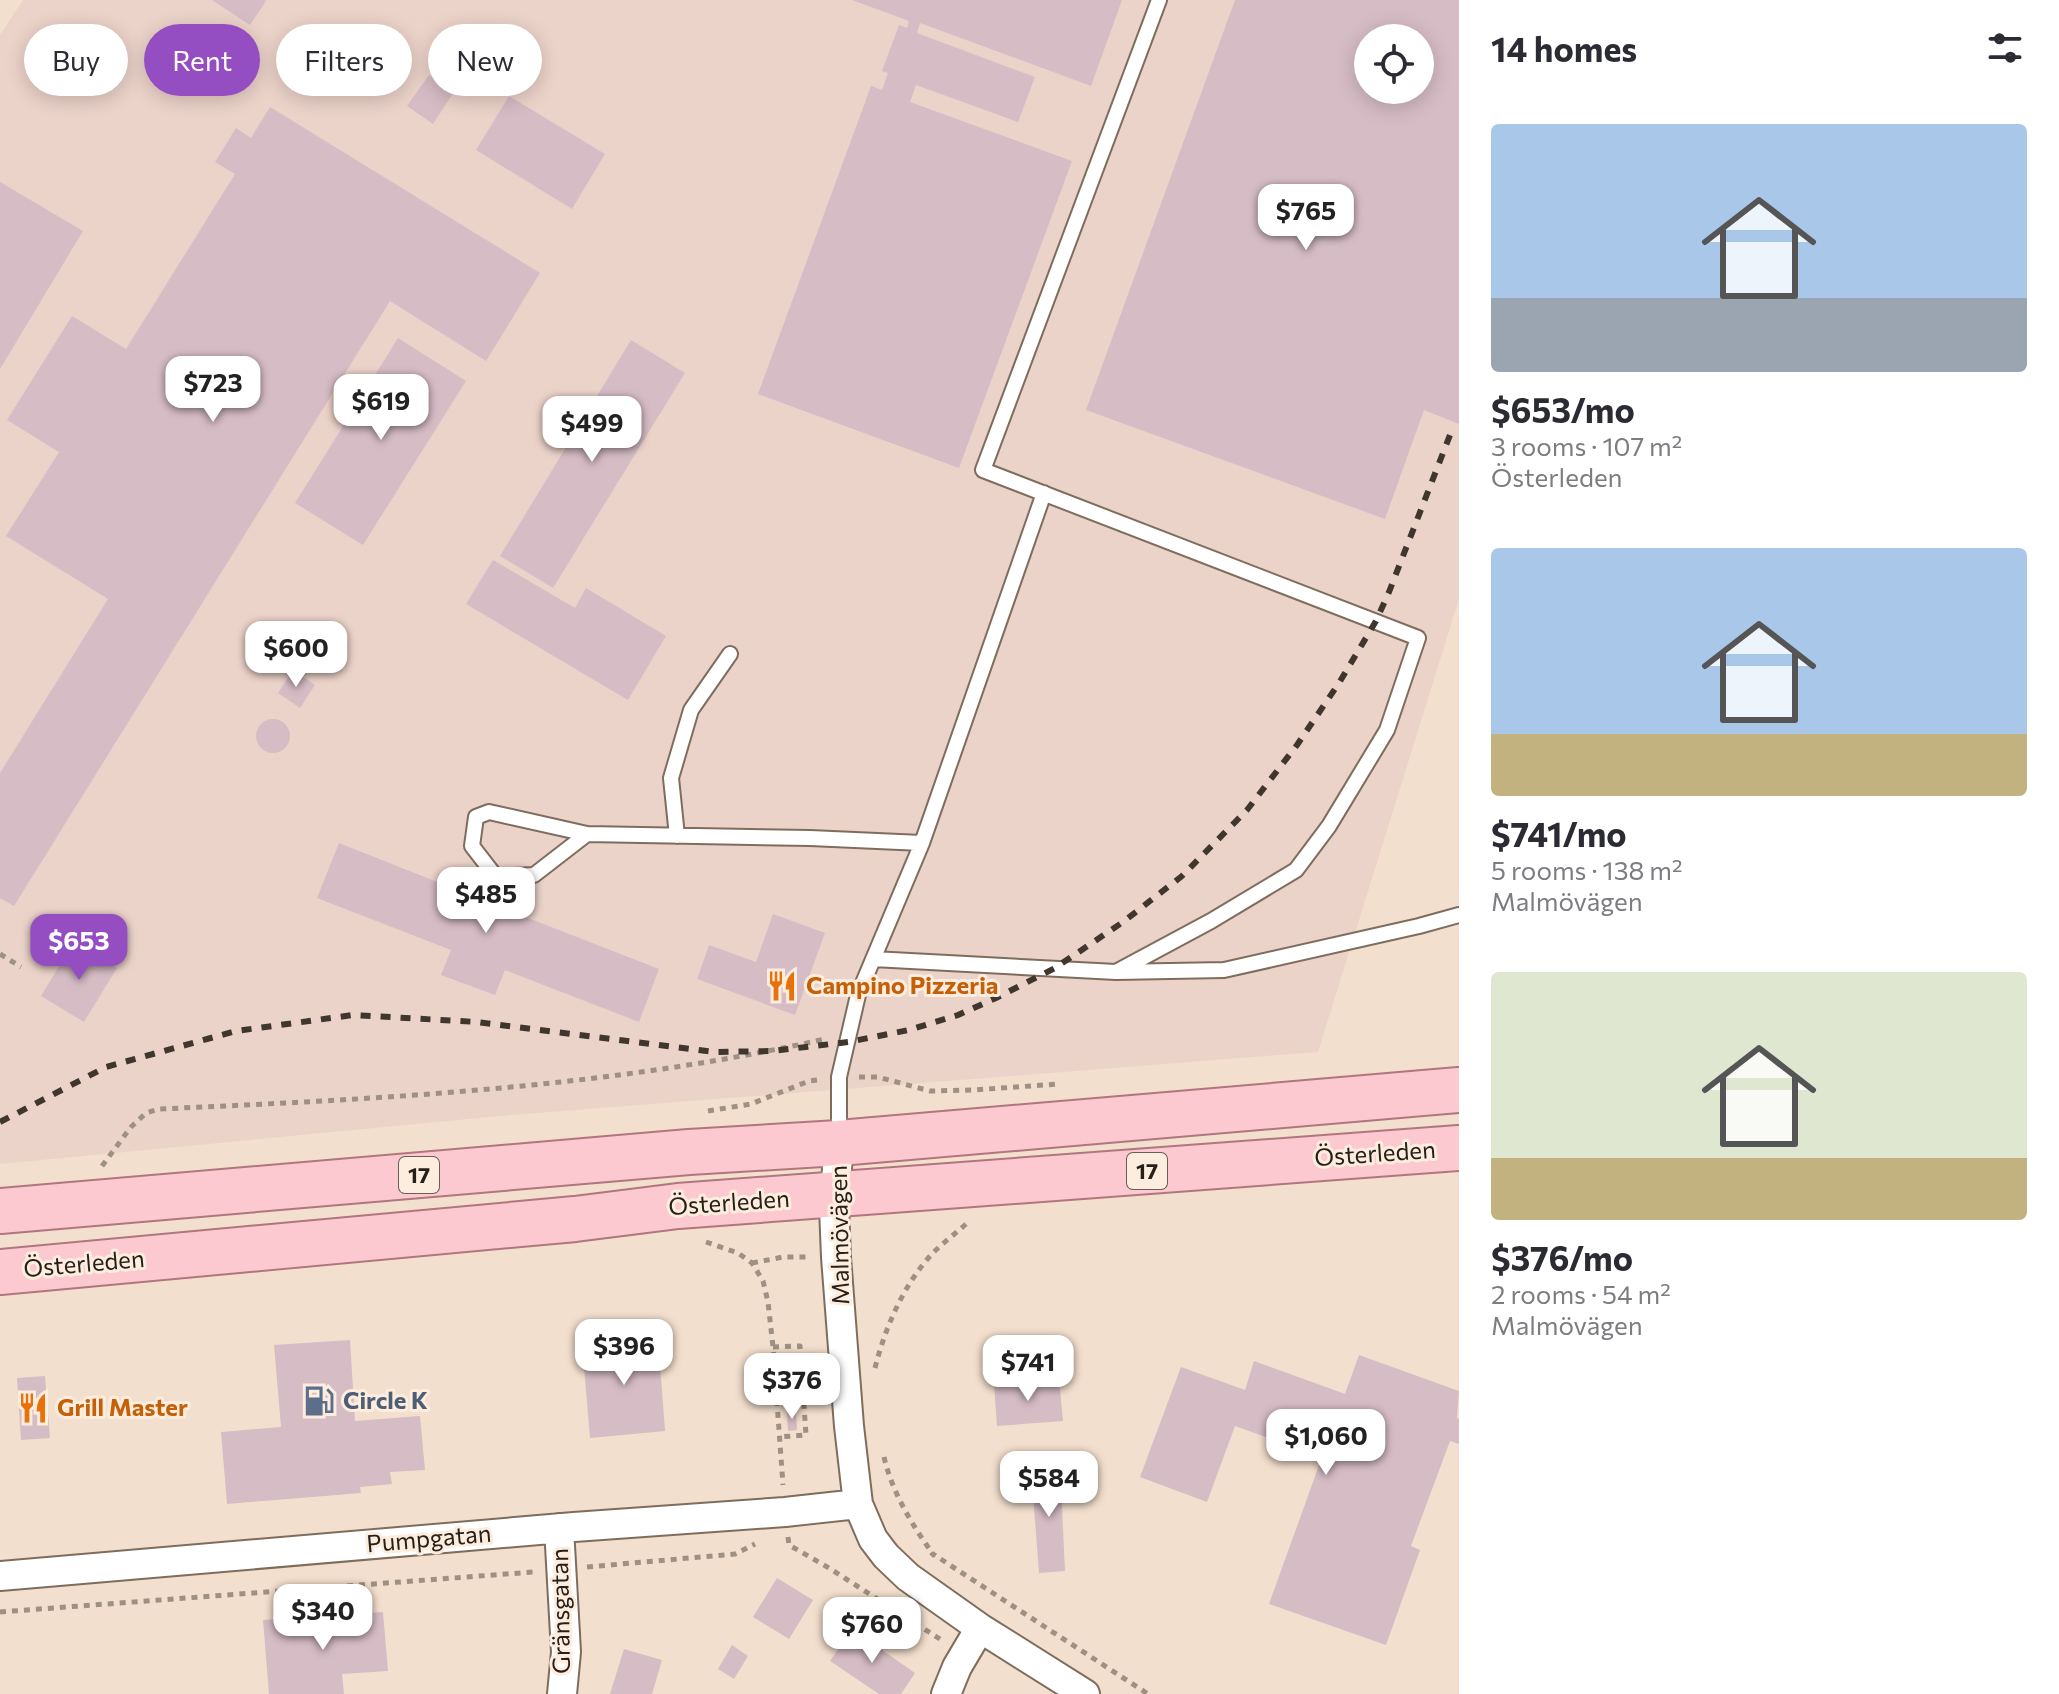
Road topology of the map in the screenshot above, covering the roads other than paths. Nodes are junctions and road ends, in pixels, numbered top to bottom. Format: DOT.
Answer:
graph roads {
  1 [pos="1159,0"];
  2 [pos="1044,493"];
  3 [pos="730,654"];
  4 [pos="587,834"];
  5 [pos="677,836"];
  6 [pos="922,843"];
  7 [pos="1459,915"];
  8 [pos="873,959"];
  9 [pos="1116,972"];
  10 [pos="1459,1090"];
  11 [pos="839,1143"];
  12 [pos="1459,1148"];
  13 [pos="835,1195"];
  14 [pos="0,1211"];
  15 [pos="0,1272"];
  16 [pos="858,1504"];
  17 [pos="559,1528"];
  18 [pos="0,1576"];
  19 [pos="980,1628"];
  20 [pos="562,1694"];
  21 [pos="946,1694"];
  22 [pos="1085,1694"];
  1 -- 2 [label="lane"];
  2 -- 6 [label="lane"];
  2 -- 9 [label="lane"];
  3 -- 5 [label="lane"];
  4 -- 4 [label="lane"];
  4 -- 5 [label="lane"];
  5 -- 6 [label="lane"];
  6 -- 8 [label="lane"];
  7 -- 9 [label="lane"];
  8 -- 9 [label="lane"];
  8 -- 11 [label="lane"];
  10 -- 11 [label="main road, 17"];
  11 -- 13 [label="street, Malmövägen"];
  11 -- 14 [label="main road, 17"];
  12 -- 13 [label="main road, Österleden / 17"];
  13 -- 15 [label="main road, Österleden / 17"];
  13 -- 16 [label="street, Malmövägen"];
  16 -- 17 [label="street, Pumpgatan"];
  16 -- 19 [label="street, Malmövägen"];
  17 -- 18 [label="street, Pumpgatan"];
  17 -- 20 [label="street, Gränsgatan"];
  19 -- 21 [label="street"];
  19 -- 22 [label="street, Malmövägen"];
}
